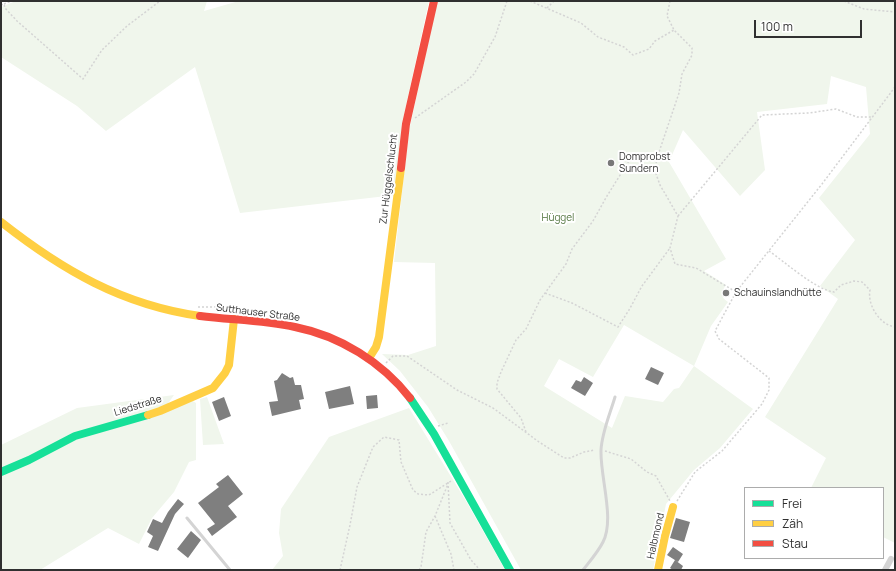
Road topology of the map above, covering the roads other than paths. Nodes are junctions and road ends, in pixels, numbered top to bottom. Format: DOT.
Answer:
graph roads {
  1 [pos="434,1"];
  2 [pos="1,222"];
  3 [pos="234,319"];
  4 [pos="369,358"];
  5 [pos="615,396"];
  6 [pos="1,472"];
  7 [pos="673,507"];
  8 [pos="187,518"];
  9 [pos="891,559"];
  10 [pos="230,570"];
  11 [pos="510,570"];
  12 [pos="583,570"];
  13 [pos="658,570"];
  14 [pos="885,570"];
  1 -- 4 [label="street, Zur Hüggelschlucht"];
  2 -- 3 [label="street, Sutthauser Straße"];
  3 -- 4 [label="street, Sutthauser Straße"];
  3 -- 6 [label="street, Liedstraße"];
  4 -- 11 [label="street, Sutthauser Straße"];
  5 -- 12 [label="lane"];
  7 -- 13 [label="street, Halbmond"];
  8 -- 10 [label="lane"];
  9 -- 14 [label="street"];
}
